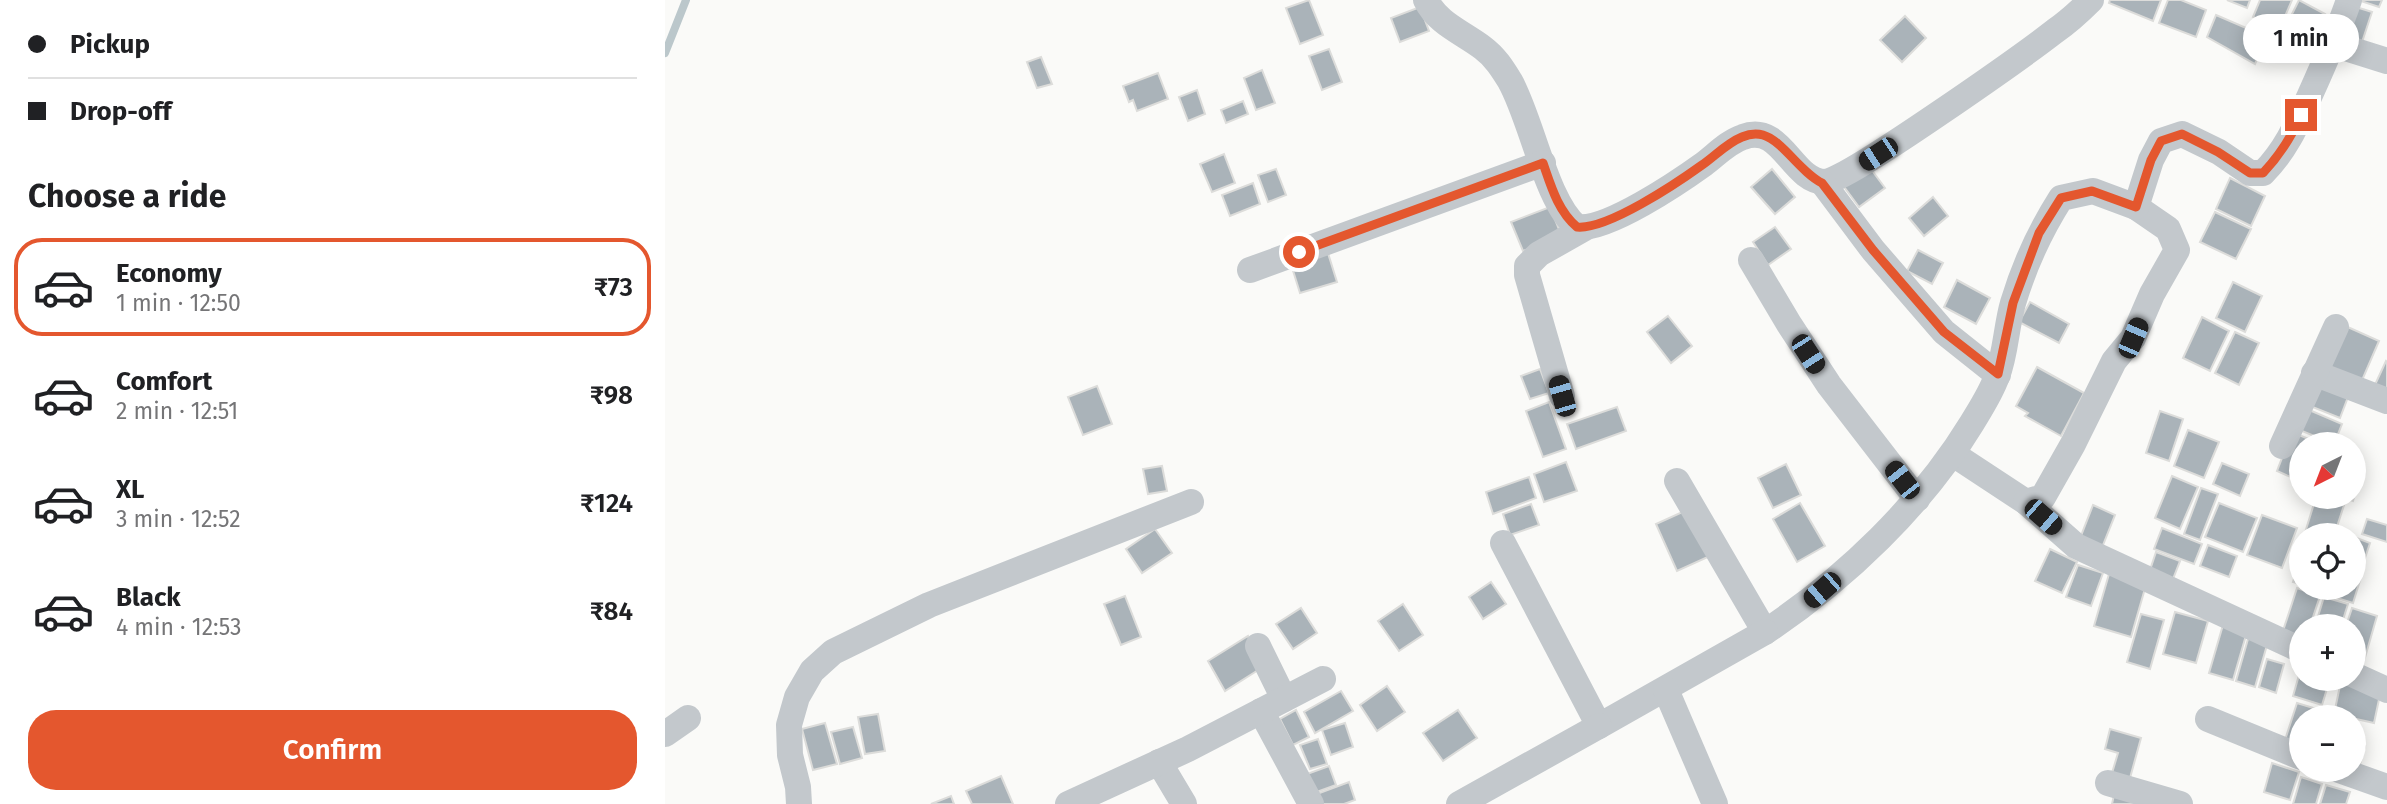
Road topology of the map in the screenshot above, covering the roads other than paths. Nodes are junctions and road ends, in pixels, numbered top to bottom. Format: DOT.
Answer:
graph roads {
  1 [pos="1426,0"];
  2 [pos="2091,0"];
  3 [pos="2349,0"];
  4 [pos="2333,44"];
  5 [pos="2387,61"];
  6 [pos="1543,163"];
  7 [pos="1822,183"];
  8 [pos="2136,207"];
  9 [pos="1585,228"];
  10 [pos="1751,260"];
  11 [pos="1250,270"];
  12 [pos="2336,327"];
  13 [pos="2314,373"];
  14 [pos="1998,374"];
  15 [pos="1562,396"];
  16 [pos="2387,401"];
  17 [pos="2282,446"];
  18 [pos="1953,454"];
  19 [pos="1677,481"];
  20 [pos="1917,499"];
  21 [pos="1191,502"];
  22 [pos="2026,502"];
  23 [pos="1503,543"];
  24 [pos="1765,632"];
  25 [pos="2289,644"];
  26 [pos="1258,646"];
  27 [pos="1323,679"];
  28 [pos="2366,680"];
  29 [pos="1666,690"];
  30 [pos="2387,690"];
  31 [pos="1273,705"];
  32 [pos="688,718"];
  33 [pos="2208,719"];
  34 [pos="1599,726"];
  35 [pos="665,734"];
  36 [pos="2289,752"];
  37 [pos="1159,762"];
  38 [pos="2366,779"];
  39 [pos="2108,783"];
  40 [pos="2387,786"];
  41 [pos="799,804"];
  42 [pos="1068,804"];
  43 [pos="1184,804"];
  44 [pos="1311,804"];
  45 [pos="1459,804"];
  46 [pos="1715,804"];
  47 [pos="2180,804"];
  1 -- 6 [label="street"];
  2 -- 7 [label="street"];
  3 -- 4 [label="street"];
  4 -- 5 [label="street"];
  4 -- 8 [label="street"];
  6 -- 9 [label="street"];
  6 -- 11 [label="street"];
  7 -- 9 [label="street"];
  7 -- 14 [label="street"];
  8 -- 14 [label="street"];
  8 -- 22 [label="street"];
  9 -- 15 [label="street"];
  10 -- 20 [label="street"];
  12 -- 13 [label="street"];
  13 -- 16 [label="street"];
  13 -- 17 [label="street"];
  14 -- 18 [label="street"];
  18 -- 20 [label="street"];
  18 -- 22 [label="street"];
  19 -- 24 [label="street"];
  20 -- 24 [label="street"];
  21 -- 41 [label="street"];
  22 -- 25 [label="street"];
  23 -- 34 [label="street"];
  24 -- 29 [label="street"];
  26 -- 31 [label="street"];
  27 -- 31 [label="street"];
  28 -- 30 [label="street"];
  29 -- 34 [label="street"];
  29 -- 46 [label="street"];
  31 -- 37 [label="street"];
  31 -- 44 [label="street"];
  32 -- 35 [label="street"];
  33 -- 36 [label="street"];
  34 -- 45 [label="street"];
  37 -- 42 [label="street"];
  37 -- 43 [label="street"];
  38 -- 40 [label="street"];
  39 -- 47 [label="street"];
}
